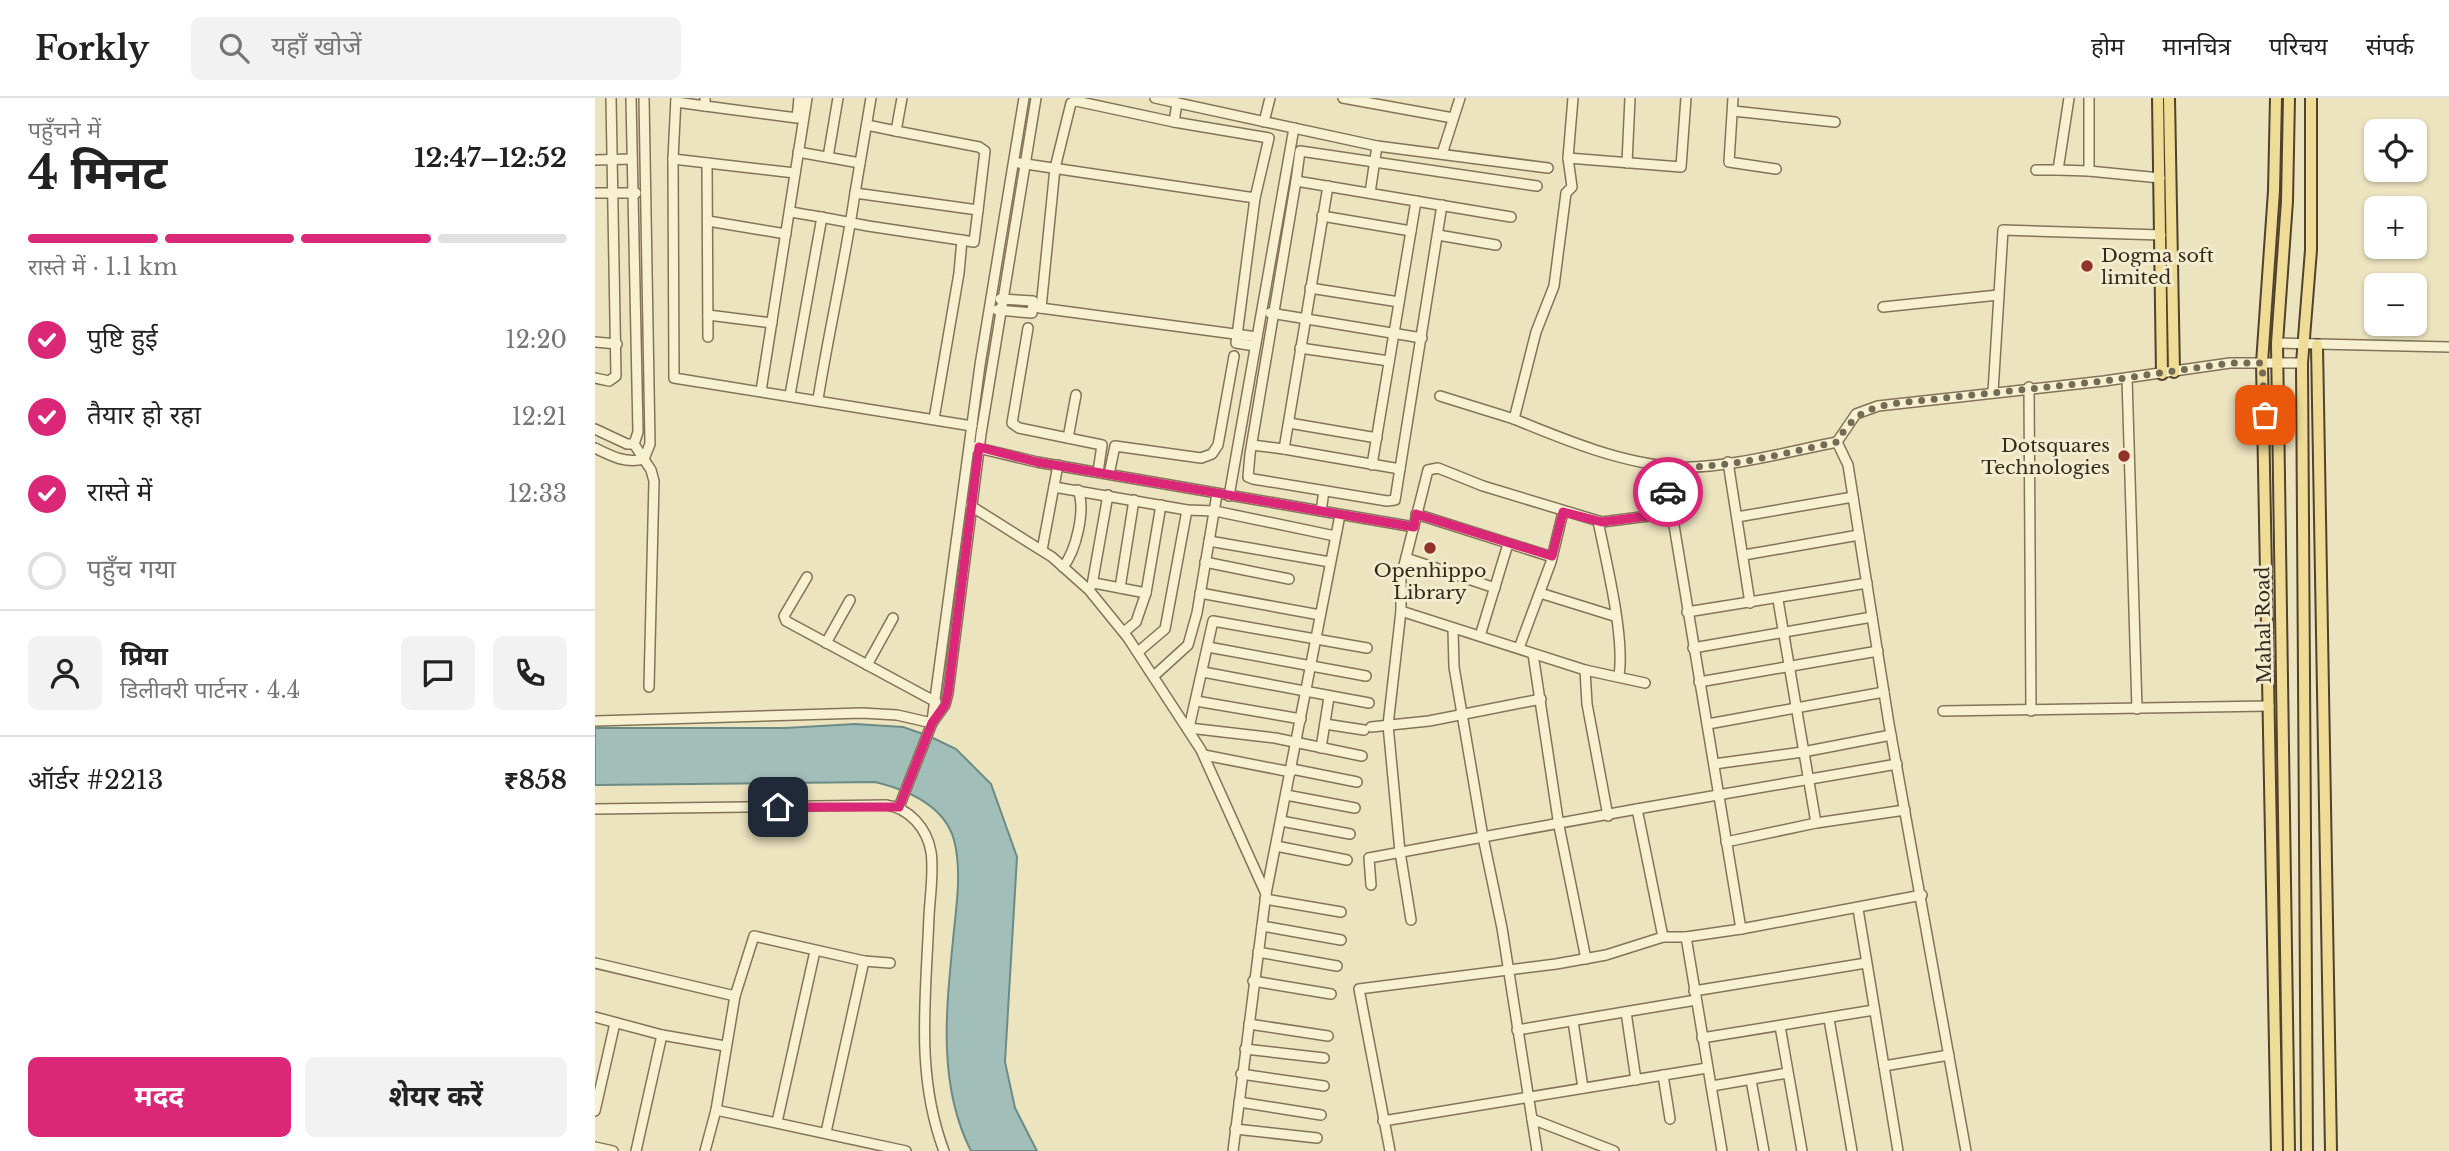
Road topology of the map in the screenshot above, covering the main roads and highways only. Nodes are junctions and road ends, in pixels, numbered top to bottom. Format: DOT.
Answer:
graph roads {
  1 [pos="2158,98"];
  2 [pos="2169,98"];
  3 [pos="2276,98"];
  4 [pos="2289,98"];
  5 [pos="2311,98"];
  6 [pos="2275,116"];
  7 [pos="2289,116"];
  8 [pos="2317,345"];
  9 [pos="2174,372"];
  10 [pos="2162,374"];
  11 [pos="2277,1151"];
  12 [pos="2289,1151"];
  13 [pos="2307,1151"];
  14 [pos="2331,1151"];
  1 -- 10 [label="main road"];
  2 -- 9 [label="main road"];
  3 -- 6 [label="main road"];
  4 -- 7 [label="main road, Mahal Road"];
  5 -- 13 [label="main road, Mahal Road"];
  6 -- 7 [label="main road"];
  6 -- 11 [label="main road"];
  7 -- 12 [label="main road, Mahal Road"];
  8 -- 14 [label="main road"];
}
